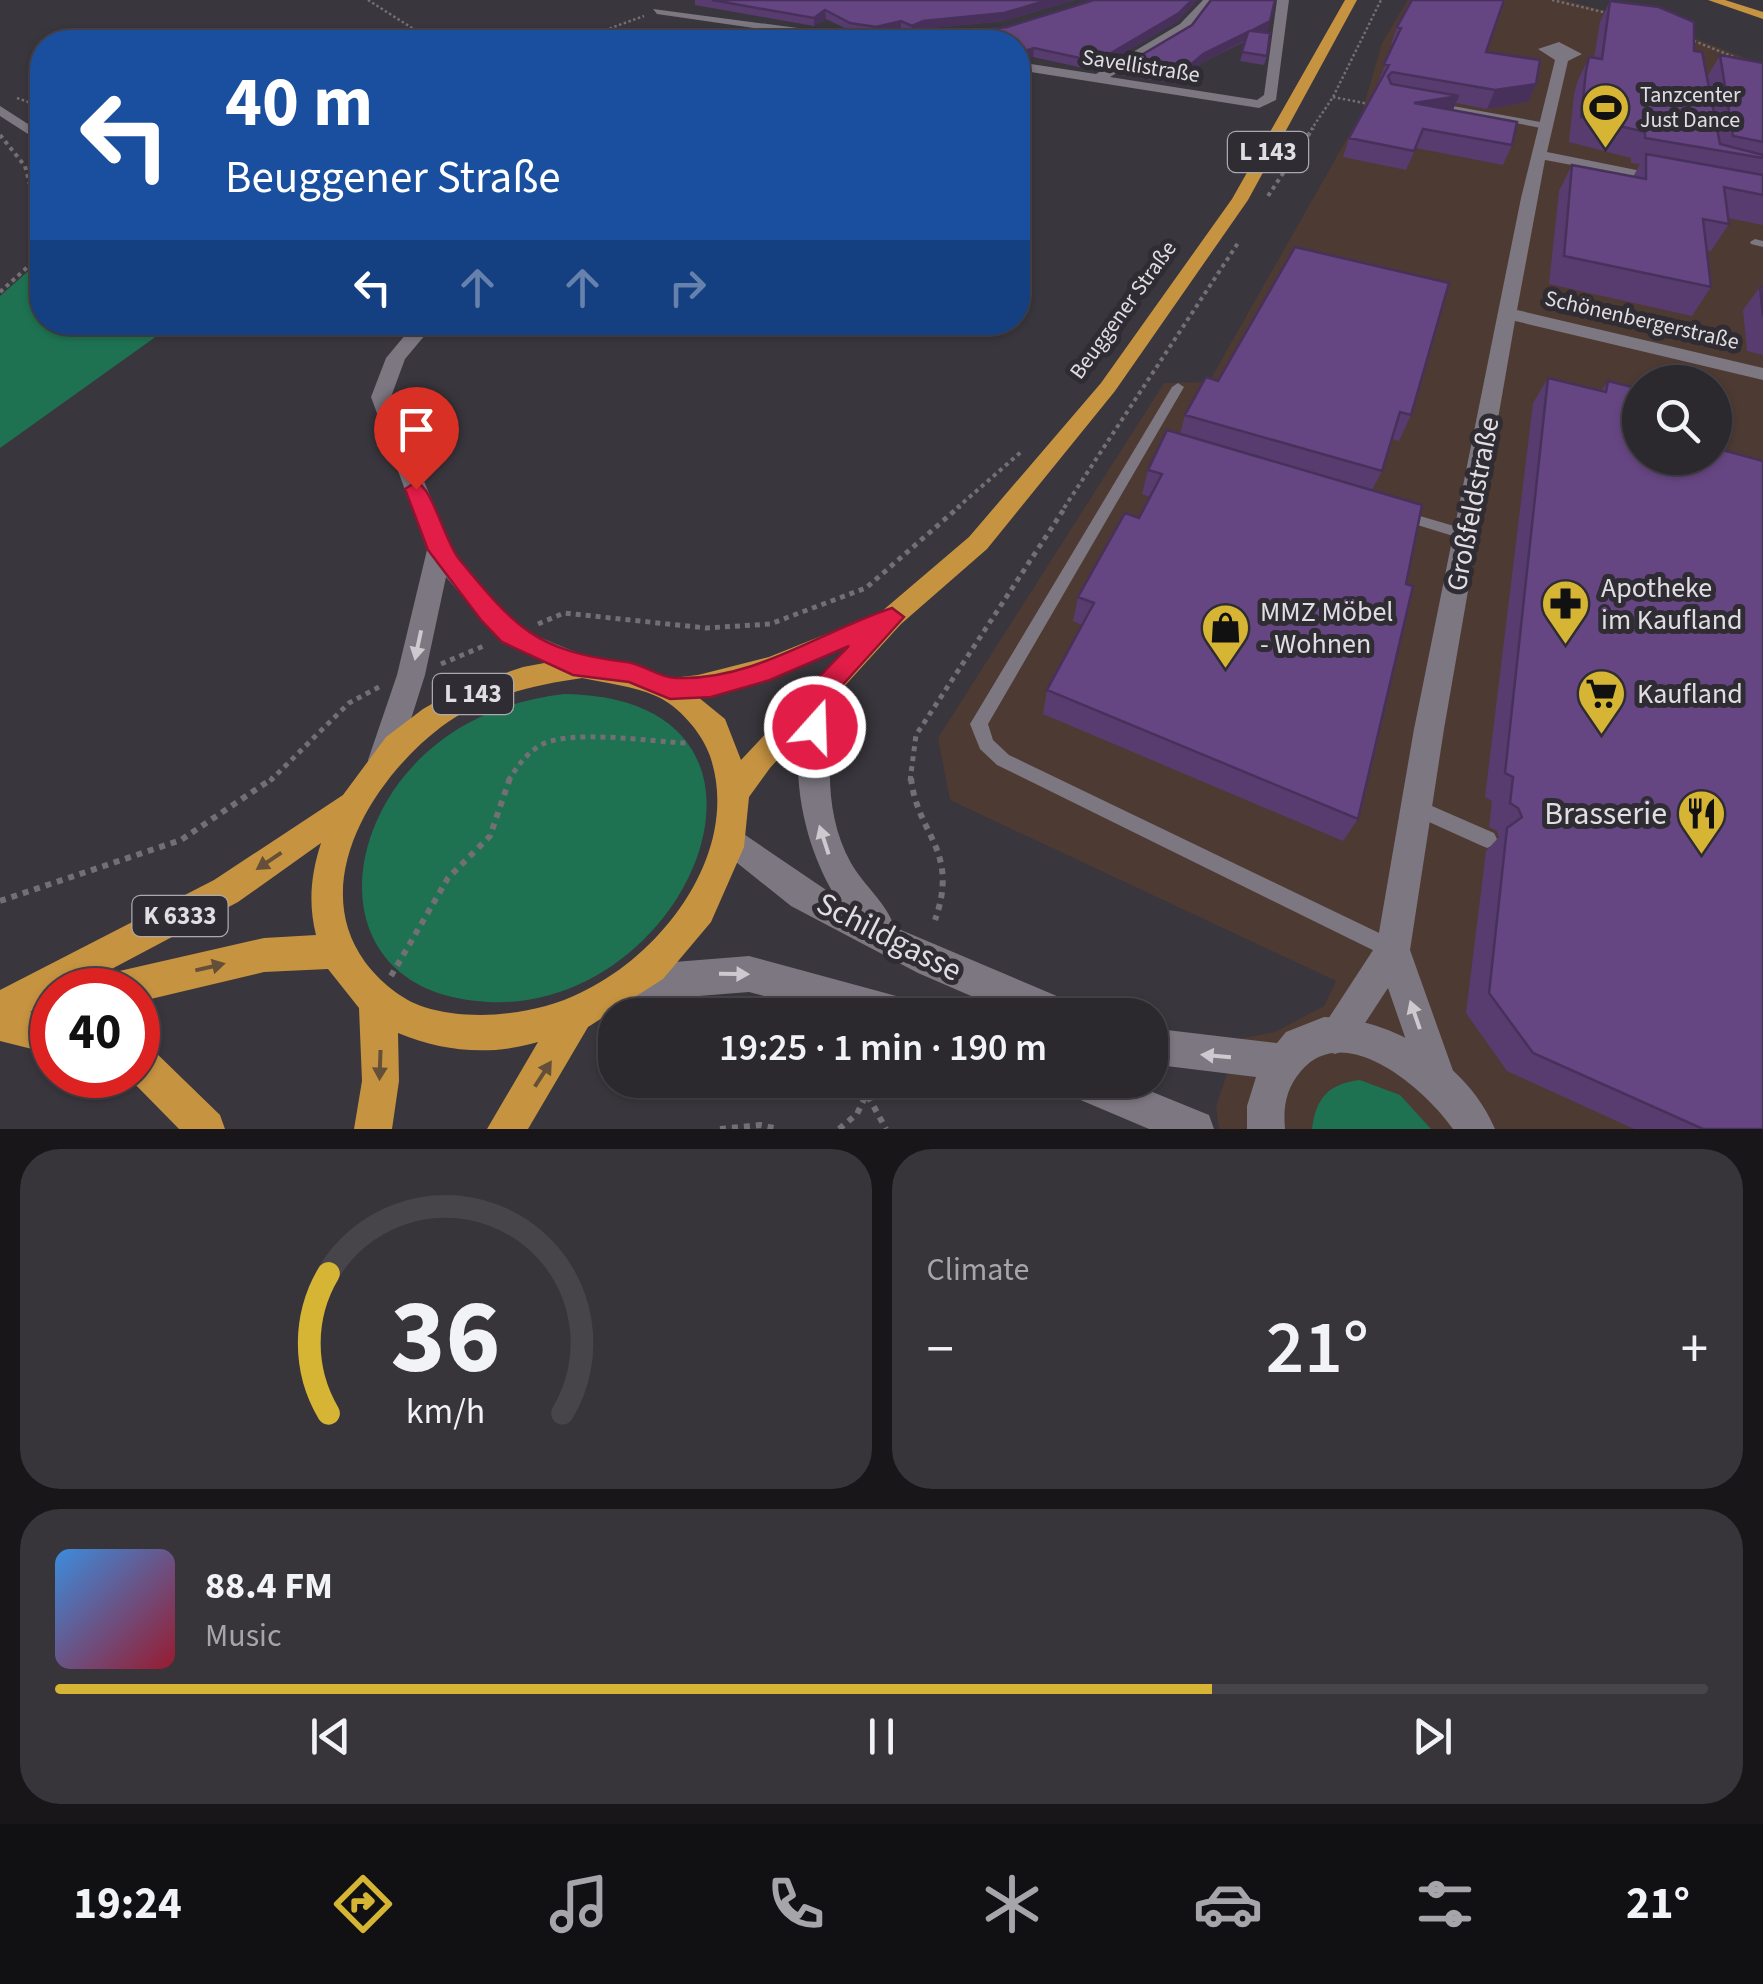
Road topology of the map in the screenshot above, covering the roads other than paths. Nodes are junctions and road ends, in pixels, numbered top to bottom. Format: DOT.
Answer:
graph roads {
  1 [pos="1209,0"];
  2 [pos="1283,0"];
  3 [pos="1351,0"];
  4 [pos="1714,0"];
  5 [pos="656,12"];
  6 [pos="1763,16"];
  7 [pos="786,30"];
  8 [pos="1562,60"];
  9 [pos="1030,68"];
  10 [pos="1097,79"];
  11 [pos="1423,102"];
  12 [pos="0,110"];
  13 [pos="1546,126"];
  14 [pos="30,131"];
  15 [pos="1540,155"];
  16 [pos="1685,181"];
  17 [pos="1510,314"];
  18 [pos="416,335"];
  19 [pos="1763,374"];
  20 [pos="1178,387"];
  21 [pos="1150,441"];
  22 [pos="1169,446"];
  23 [pos="1392,513"];
  24 [pos="1466,535"];
  25 [pos="439,550"];
  26 [pos="892,617"];
  27 [pos="582,668"];
  28 [pos="827,685"];
  29 [pos="670,689"];
  30 [pos="382,760"];
  31 [pos="735,791"];
  32 [pos="350,806"];
  33 [pos="1416,807"];
  34 [pos="1487,839"];
  35 [pos="732,840"];
  36 [pos="900,947"];
  37 [pos="1393,950"];
  38 [pos="338,951"];
  39 [pos="160,979"];
  40 [pos="638,982"];
  41 [pos="837,998"];
  42 [pos="1018,998"];
  43 [pos="376,1000"];
  44 [pos="30,1007"];
  45 [pos="0,1012"];
  46 [pos="575,1016"];
  47 [pos="0,1024"];
  48 [pos="30,1031"];
  49 [pos="1335,1036"];
  50 [pos="1168,1048"];
  51 [pos="1282,1062"];
  52 [pos="1438,1079"];
  53 [pos="160,1083"];
  54 [pos="1120,1098"];
  55 [pos="206,1129"];
  56 [pos="373,1129"];
  57 [pos="506,1129"];
  58 [pos="1194,1129"];
  59 [pos="1266,1129"];
  60 [pos="1476,1129"];
  1 -- 10 [label="street"];
  2 -- 10 [label="street, Savellistraße"];
  3 -- 26 [label="main road, Beuggener Straße / L 143"];
  4 -- 6 [label="main road"];
  5 -- 7 [label="street"];
  8 -- 13 [label="street, Großfeldstraße"];
  9 -- 10 [label="street, Savellistraße"];
  11 -- 13 [label="lane"];
  12 -- 14 [label="street"];
  13 -- 15 [label="street, Großfeldstraße"];
  15 -- 16 [label="street"];
  15 -- 17 [label="street, Großfeldstraße"];
  17 -- 19 [label="street, Schönenbergerstraße"];
  17 -- 24 [label="street, Großfeldstraße"];
  18 -- 25 [label="street"];
  20 -- 21 [label="lane"];
  21 -- 22 [label="lane"];
  21 -- 37 [label="lane"];
  23 -- 24 [label="lane"];
  24 -- 33 [label="street, Großfeldstraße"];
  25 -- 27 [label="street"];
  25 -- 30 [label="street, one-way"];
  26 -- 28 [label="main road, Beuggener Straße / L 143"];
  26 -- 29 [label="main road, Beuggener Straße / L 143"];
  27 -- 29 [label="main road, L 143"];
  27 -- 30 [label="main road, L 143"];
  28 -- 31 [label="main road, Beuggener Straße / L 143"];
  36 -- 28 [label="street, one-way"];
  29 -- 31 [label="main road, L 143"];
  30 -- 32 [label="main road, L 143"];
  31 -- 35 [label="main road, L 143"];
  32 -- 38 [label="main road, L 143"];
  32 -- 45 [label="main road, K 6333, one-way"];
  33 -- 34 [label="lane"];
  33 -- 37 [label="street, Großfeldstraße"];
  35 -- 36 [label="street, Schildgasse"];
  35 -- 40 [label="main road, L 143"];
  36 -- 42 [label="street, Schildgasse"];
  37 -- 49 [label="street, Großfeldstraße"];
  52 -- 37 [label="street, Großfeldstraße, one-way"];
  39 -- 38 [label="main road, K 6333, one-way"];
  38 -- 43 [label="main road, L 143"];
  40 -- 41 [label="street, one-way"];
  40 -- 46 [label="main road, L 143"];
  43 -- 46 [label="main road, L 143"];
  43 -- 56 [label="main road, one-way"];
  44 -- 45 [label="main road, K 6333"];
  57 -- 46 [label="main road, one-way"];
  47 -- 48 [label="main road"];
  49 -- 51 [label="street"];
  49 -- 52 [label="street"];
  51 -- 50 [label="street, one-way"];
  51 -- 59 [label="street"];
  52 -- 60 [label="street"];
  53 -- 55 [label="main road"];
  54 -- 58 [label="street"];
}
